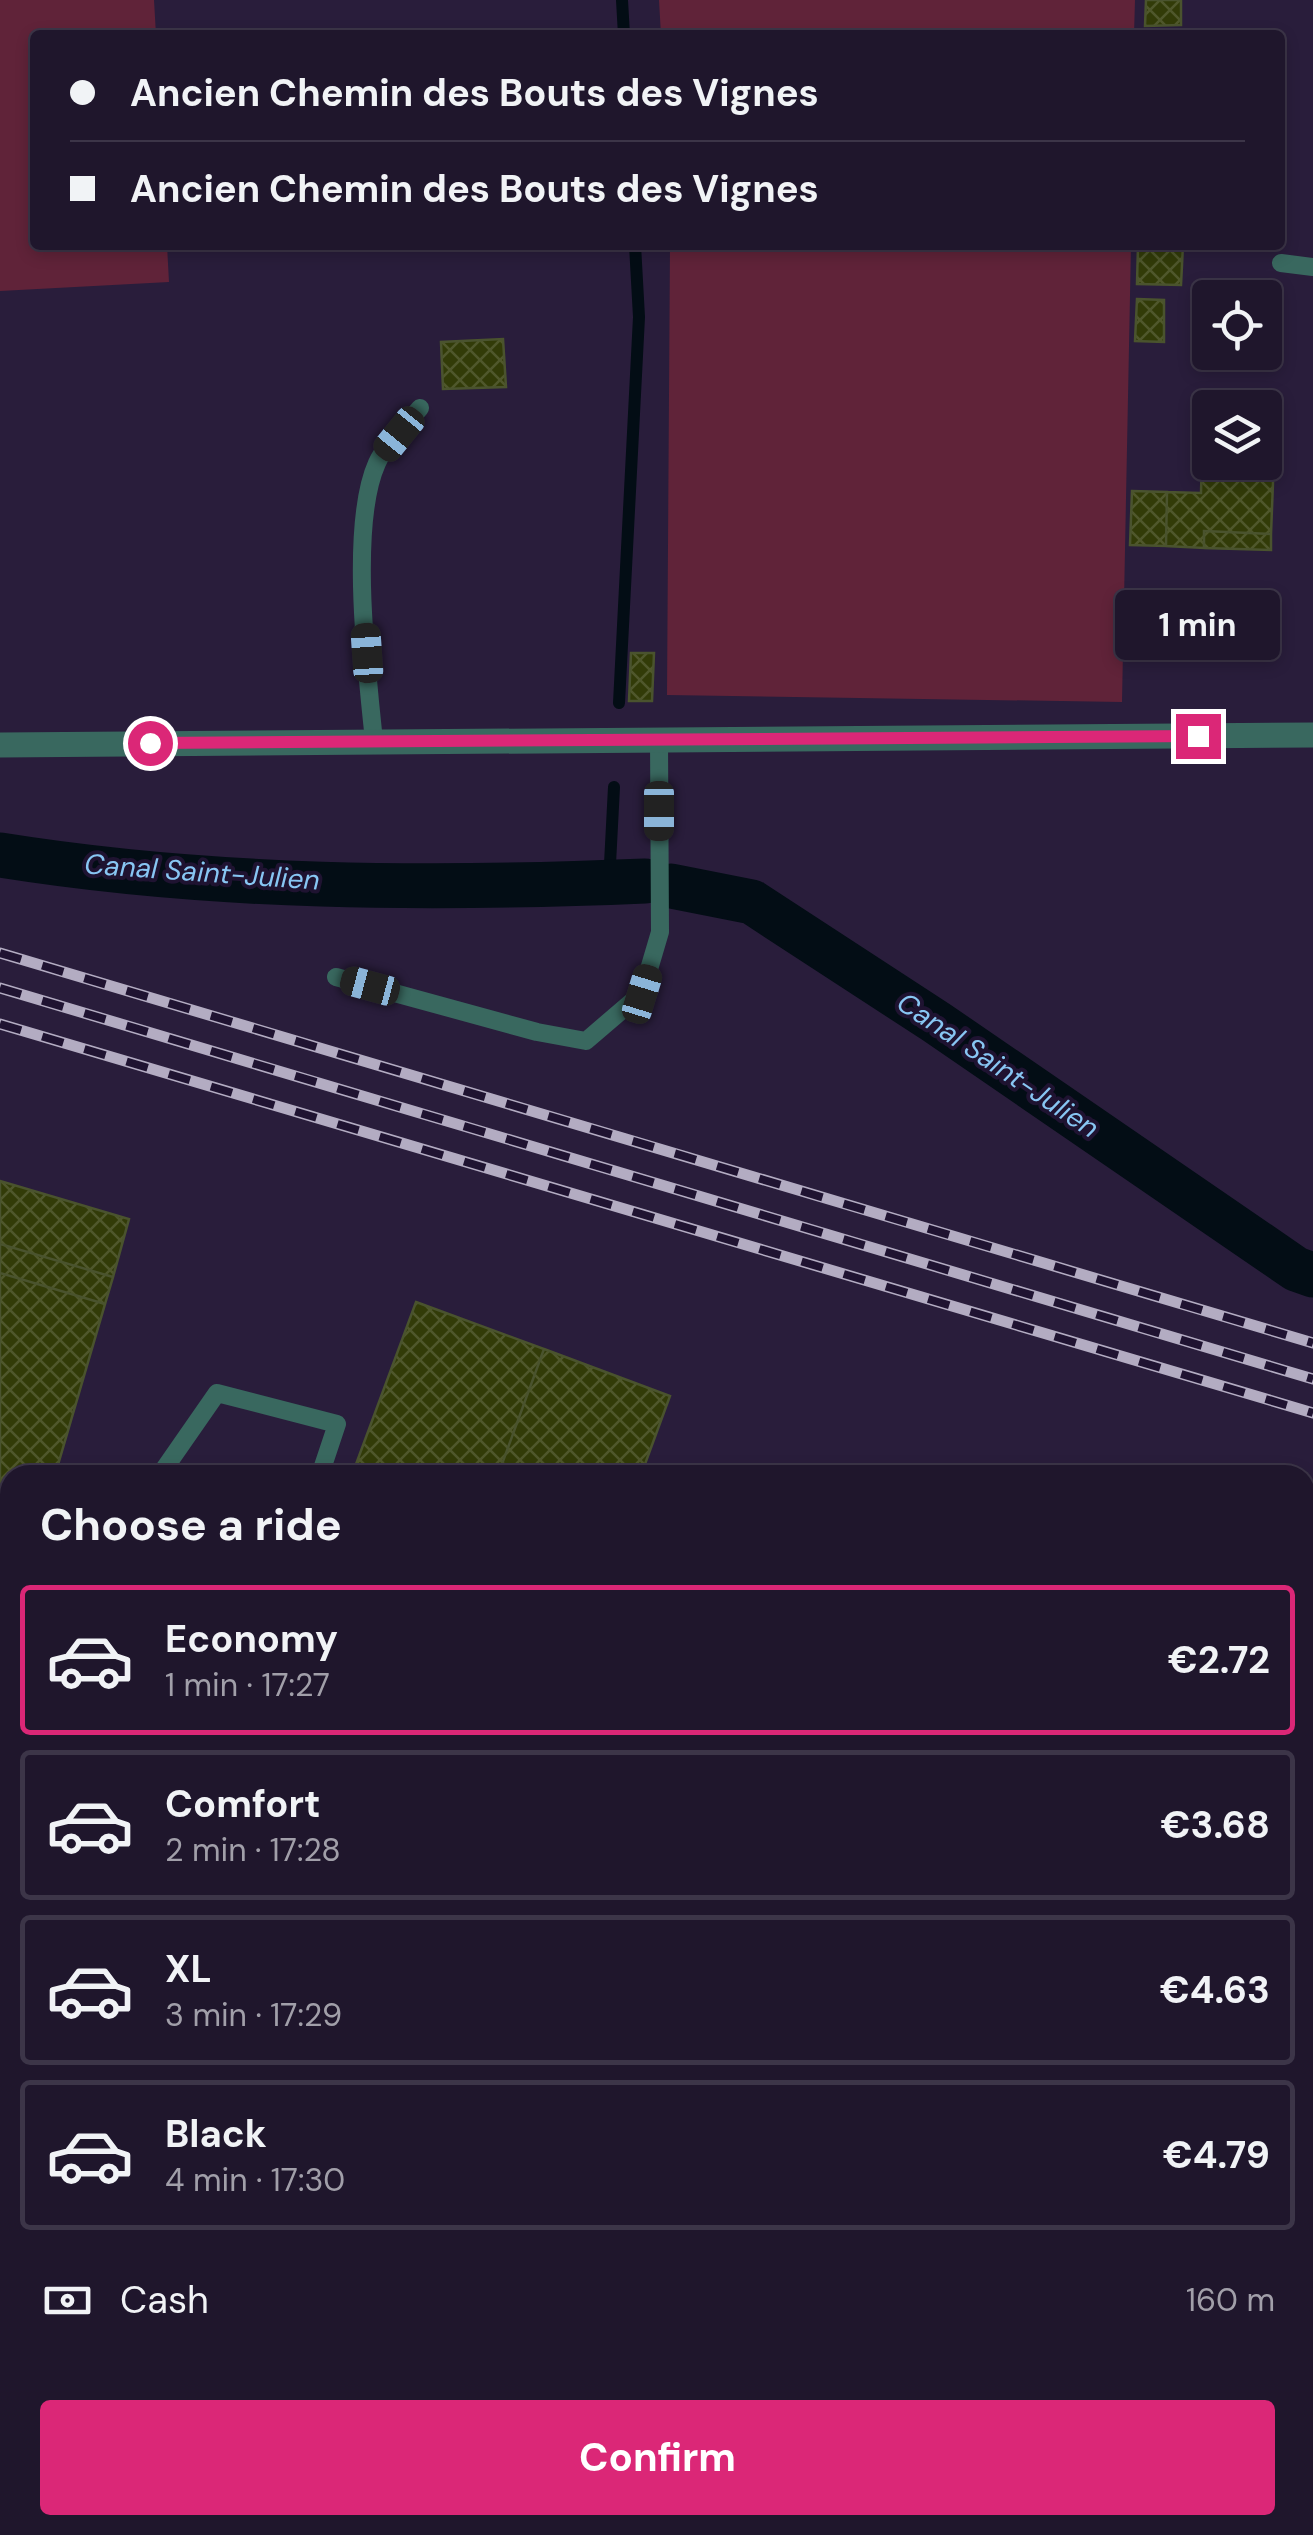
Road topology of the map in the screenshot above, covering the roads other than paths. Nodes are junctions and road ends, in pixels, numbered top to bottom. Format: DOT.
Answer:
graph roads {
  1 [pos="1282,263"];
  2 [pos="1313,267"];
  3 [pos="420,408"];
  4 [pos="1313,735"];
  5 [pos="659,739"];
  6 [pos="374,741"];
  7 [pos="0,744"];
  8 [pos="336,977"];
  9 [pos="167,1465"];
  10 [pos="323,1465"];
  1 -- 2 [label="lane"];
  3 -- 6 [label="lane"];
  4 -- 5 [label="street"];
  5 -- 6 [label="street"];
  5 -- 8 [label="lane"];
  6 -- 7 [label="street"];
  9 -- 10 [label="lane"];
}
